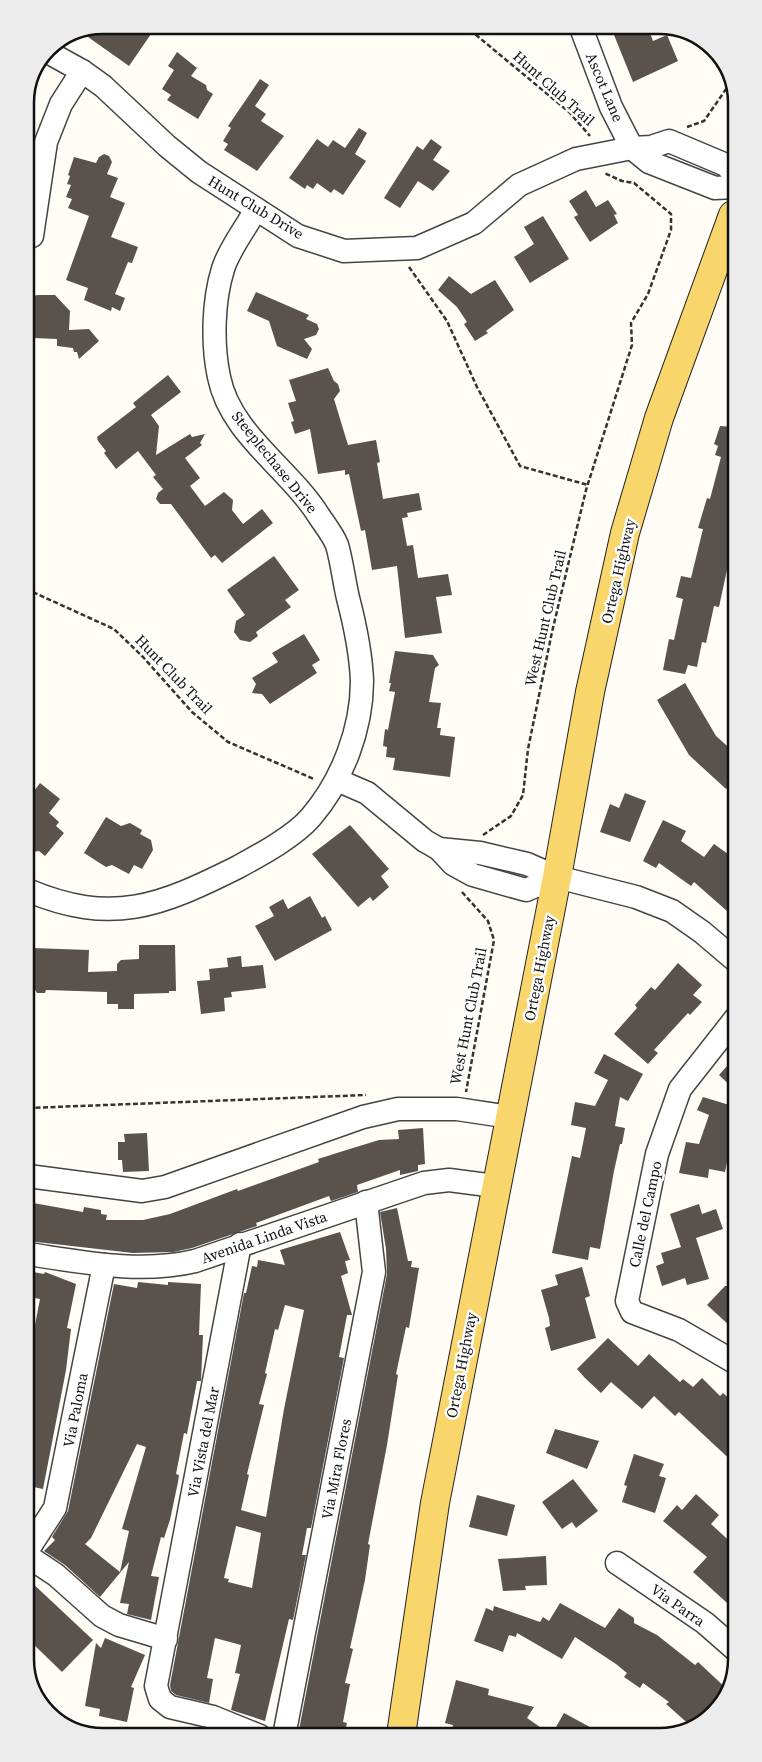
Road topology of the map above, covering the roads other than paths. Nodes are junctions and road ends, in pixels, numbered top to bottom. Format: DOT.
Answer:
graph roads {
  1 [pos="583,34"];
  2 [pos="53,55"];
  3 [pos="82,71"];
  4 [pos="632,148"];
  5 [pos="728,167"];
  6 [pos="728,187"];
  7 [pos="256,209"];
  8 [pos="34,223"];
  9 [pos="728,229"];
  10 [pos="335,783"];
  11 [pos="481,844"];
  12 [pos="439,849"];
  13 [pos="557,877"];
  14 [pos="466,881"];
  15 [pos="34,892"];
  16 [pos="728,954"];
  17 [pos="728,1028"];
  18 [pos="510,1116"];
  19 [pos="34,1177"];
  20 [pos="495,1186"];
  21 [pos="366,1202"];
  22 [pos="240,1244"];
  23 [pos="34,1255"];
  24 [pos="104,1265"];
  25 [pos="728,1358"];
  26 [pos="34,1540"];
  27 [pos="34,1560"];
  28 [pos="616,1563"];
  29 [pos="166,1640"];
  30 [pos="728,1643"];
  31 [pos="240,1728"];
  32 [pos="286,1728"];
  33 [pos="402,1728"];
  1 -- 4 [label="street, Ascot Lane"];
  2 -- 3 [label="street, Hunt Club Drive"];
  3 -- 7 [label="street, Hunt Club Drive"];
  3 -- 8 [label="street"];
  4 -- 5 [label="street, Hunt Club Drive"];
  4 -- 6 [label="street"];
  4 -- 7 [label="street, Hunt Club Drive"];
  7 -- 10 [label="street, Steeplechase Drive"];
  9 -- 13 [label="main road, Ortega Highway"];
  10 -- 12 [label="street"];
  10 -- 15 [label="street, Steeplechase Drive"];
  11 -- 12 [label="street"];
  11 -- 13 [label="street"];
  11 -- 14 [label="street"];
  12 -- 14 [label="street"];
  13 -- 14 [label="street"];
  13 -- 16 [label="street"];
  13 -- 18 [label="main road, Ortega Highway"];
  17 -- 25 [label="street, Calle del Campo"];
  18 -- 19 [label="street"];
  18 -- 20 [label="main road, Ortega Highway"];
  20 -- 21 [label="street, Avenida Linda Vista"];
  20 -- 33 [label="main road, Ortega Highway"];
  21 -- 22 [label="street, Avenida Linda Vista"];
  21 -- 32 [label="street, Via Mira Flores"];
  22 -- 24 [label="street, Avenida Linda Vista"];
  22 -- 29 [label="street, Via Vista del Mar"];
  23 -- 24 [label="street, Avenida Linda Vista"];
  24 -- 26 [label="street, Via Paloma"];
  27 -- 29 [label="street"];
  28 -- 30 [label="street, Via Parra"];
  29 -- 31 [label="street, Via Vista del Mar"];
}
